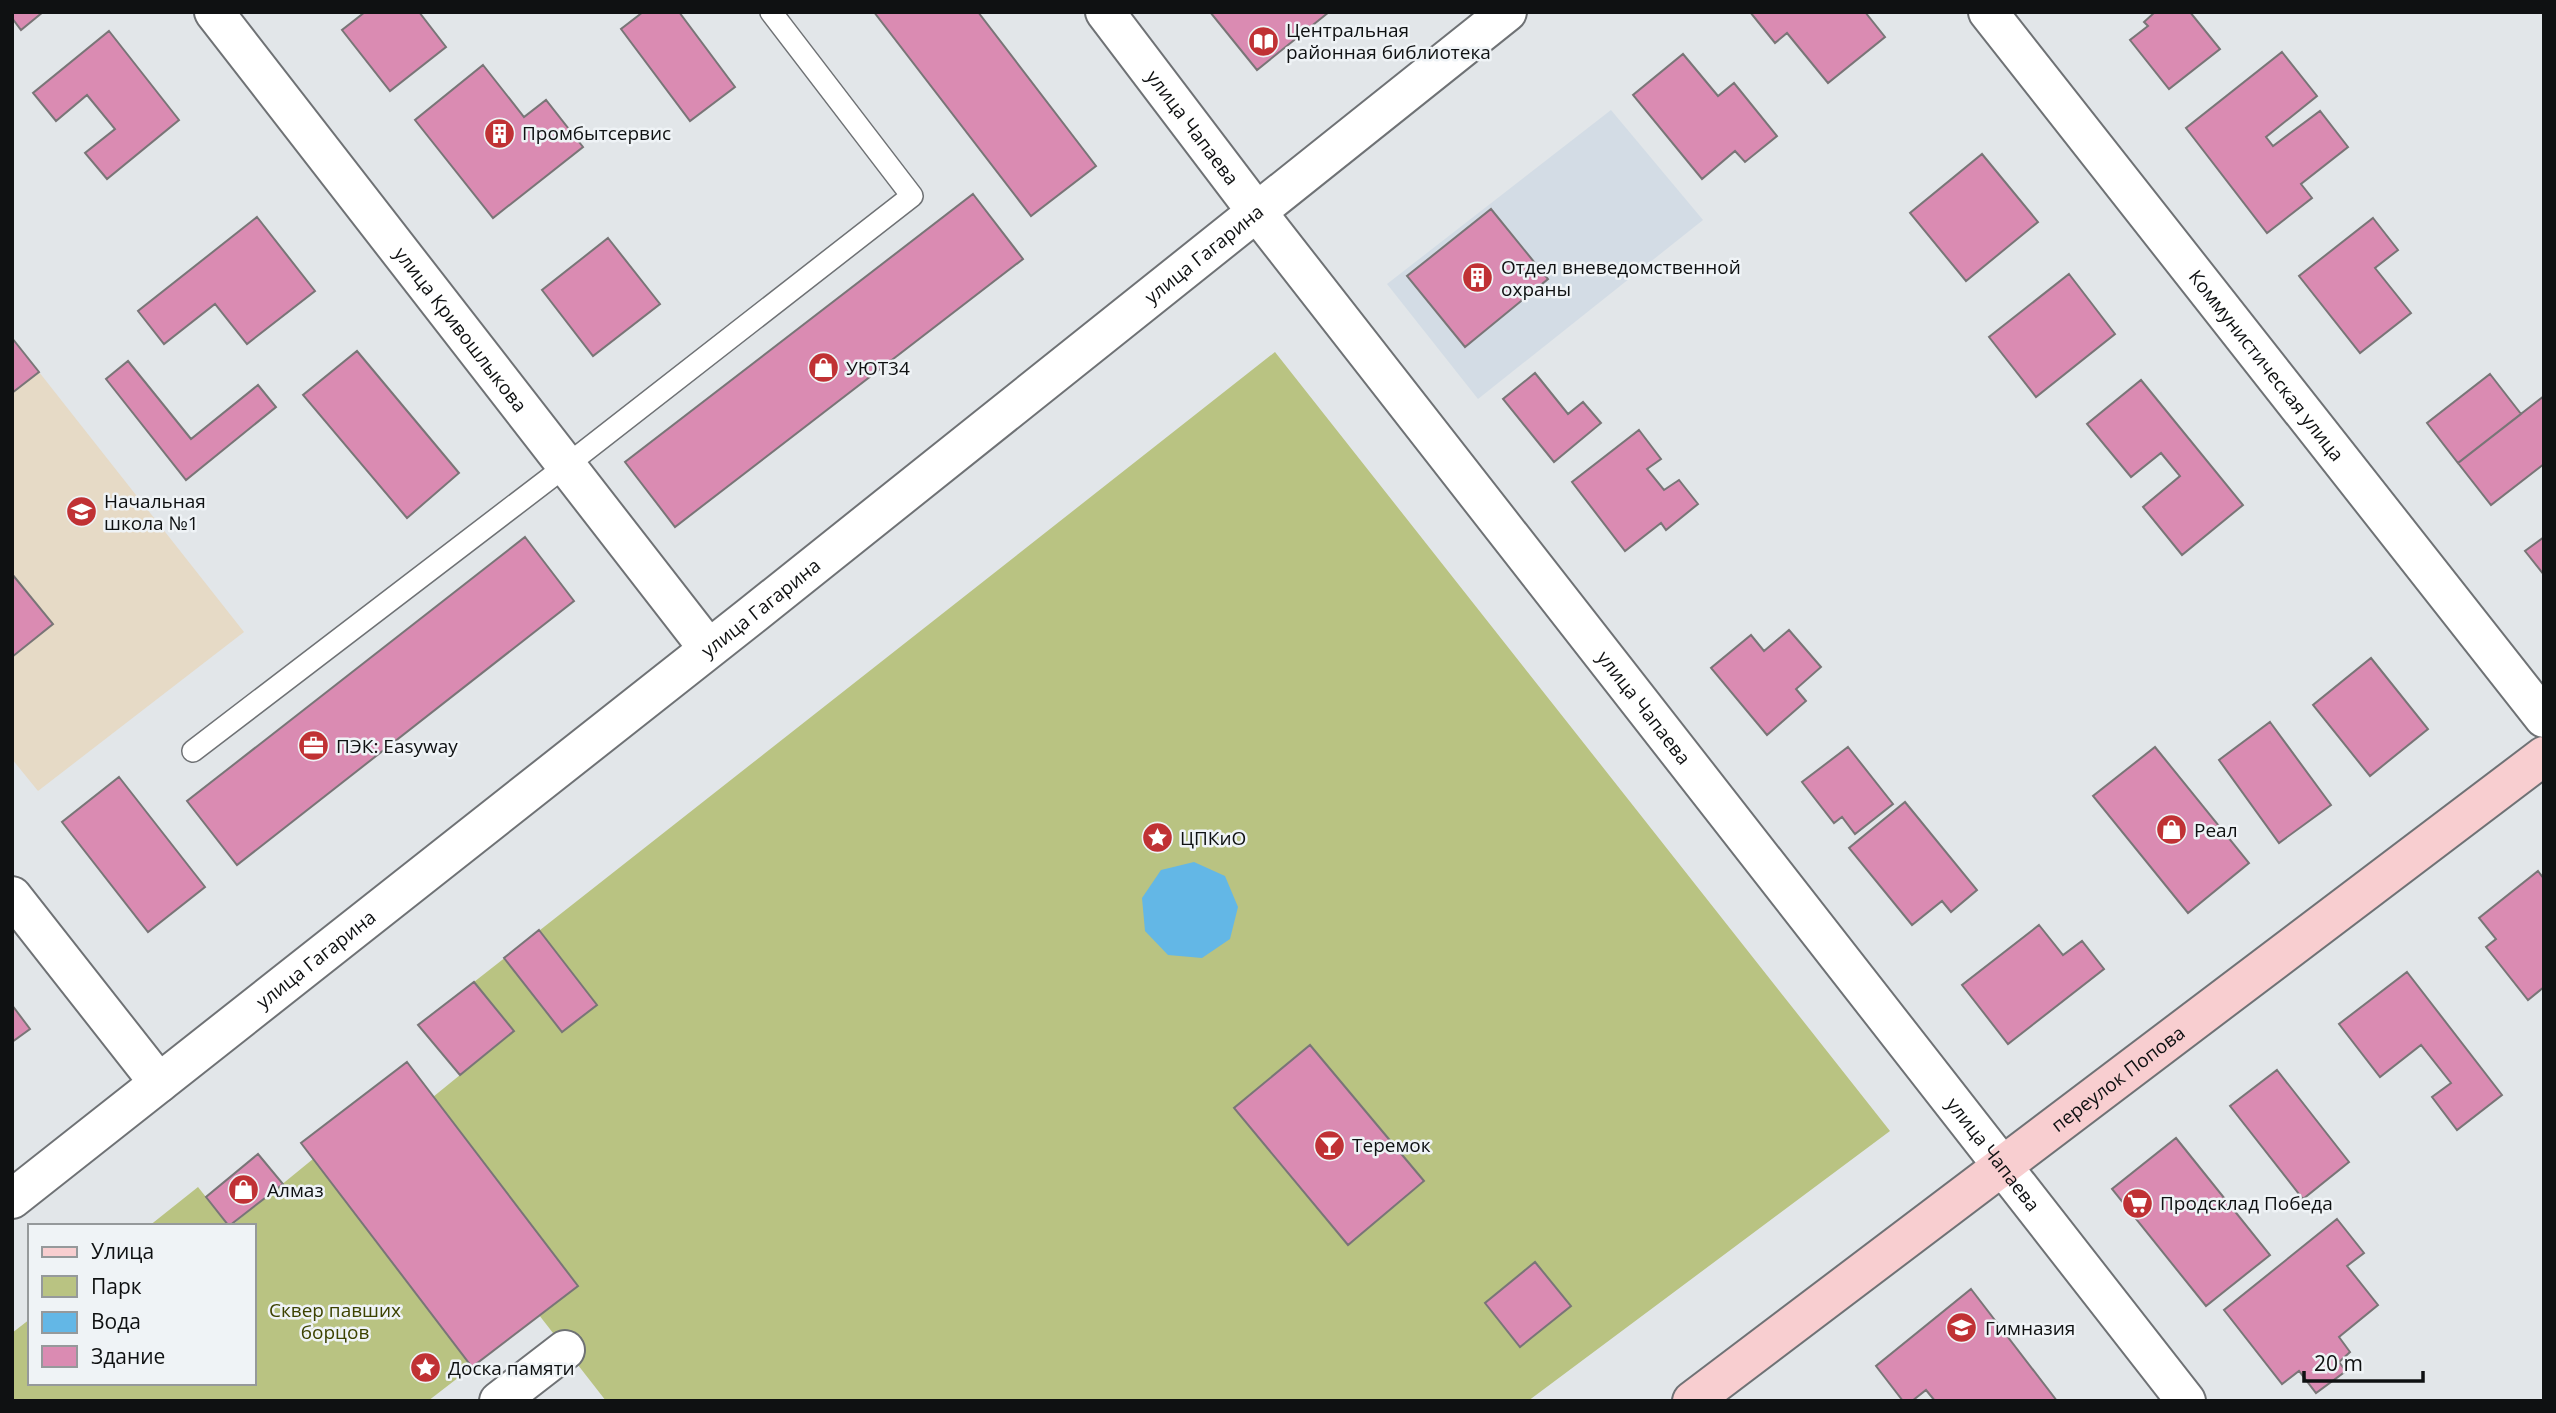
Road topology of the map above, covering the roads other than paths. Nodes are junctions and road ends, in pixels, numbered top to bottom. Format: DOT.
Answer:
graph roads {
  1 [pos="214,12"];
  2 [pos="771,12"];
  3 [pos="1105,12"];
  4 [pos="1507,12"];
  5 [pos="1988,12"];
  6 [pos="1256,211"];
  7 [pos="567,465"];
  8 [pos="708,648"];
  9 [pos="2544,718"];
  10 [pos="193,751"];
  11 [pos="2544,755"];
  12 [pos="12,897"];
  13 [pos="159,1083"];
  14 [pos="2003,1166"];
  15 [pos="12,1199"];
  16 [pos="565,1350"];
  17 [pos="499,1401"];
  18 [pos="1692,1401"];
  19 [pos="2186,1401"];
  1 -- 7 [label="street, улица Кривошлыкова"];
  2 -- 7 [label="lane"];
  3 -- 6 [label="street, улица Чапаева"];
  4 -- 6 [label="street, улица Гагарина"];
  5 -- 9 [label="street, Коммунистическая улица"];
  6 -- 8 [label="street, улица Гагарина"];
  6 -- 14 [label="street, улица Чапаева"];
  7 -- 8 [label="street, улица Кривошлыкова"];
  7 -- 10 [label="lane"];
  8 -- 13 [label="street, улица Гагарина"];
  11 -- 14 [label="main road, переулок Попова"];
  12 -- 13 [label="street"];
  13 -- 15 [label="street, улица Гагарина"];
  14 -- 18 [label="main road, переулок Попова"];
  14 -- 19 [label="street, улица Чапаева"];
  16 -- 17 [label="street"];
}
